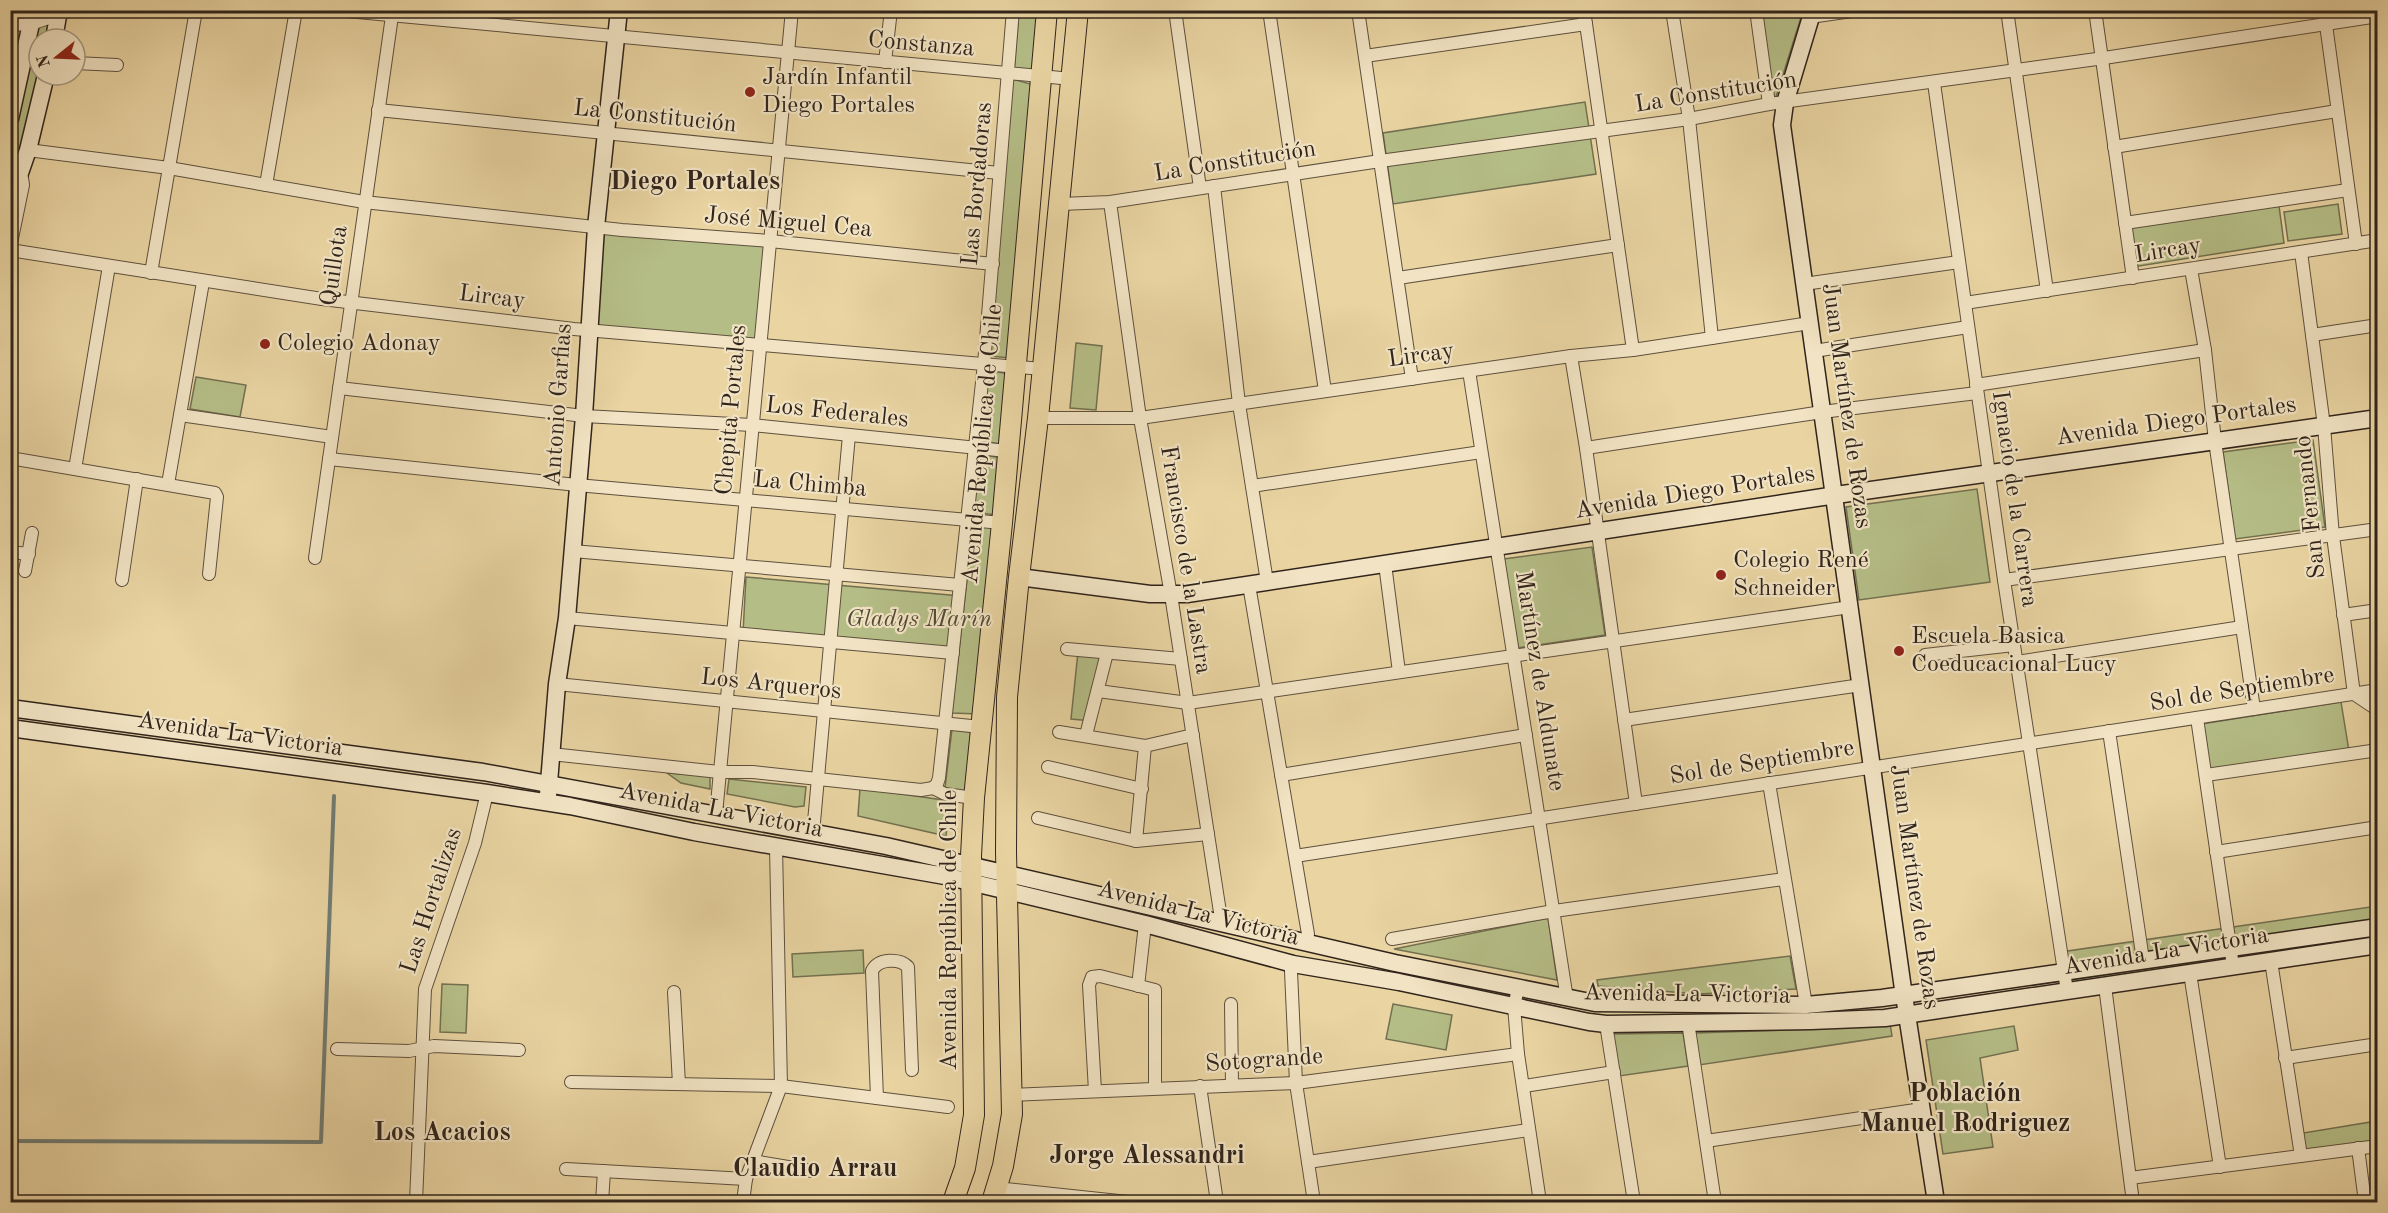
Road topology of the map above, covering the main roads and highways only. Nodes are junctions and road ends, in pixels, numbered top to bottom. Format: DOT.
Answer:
graph roads {
  1 [pos="620,10"];
  2 [pos="1047,10"];
  3 [pos="1078,10"];
  4 [pos="63,12"];
  5 [pos="1811,14"];
  6 [pos="32,17"];
  7 [pos="58,27"];
  8 [pos="43,87"];
  9 [pos="10,119"];
  10 [pos="10,202"];
  11 [pos="2378,418"];
  12 [pos="1836,495"];
  13 [pos="1019,577"];
  14 [pos="10,708"];
  15 [pos="10,728"];
  16 [pos="549,784"];
  17 [pos="547,803"];
  18 [pos="972,874"];
  19 [pos="1007,882"];
  20 [pos="2378,927"];
  21 [pos="2378,945"];
  22 [pos="1904,995"];
  23 [pos="1907,1014"];
  24 [pos="994,1195"];
  25 [pos="953,1203"];
  26 [pos="1936,1203"];
  1 -- 16 [label="main road, Antonio Garfias"];
  2 -- 18 [label="main road, Avenida República de Chile"];
  3 -- 13 [label="main road, Avenida República de Chile"];
  4 -- 7 [label="main road"];
  5 -- 12 [label="main road, Juan Martínez de Rozas"];
  6 -- 9 [label="main road"];
  8 -- 10 [label="main road"];
  11 -- 12 [label="main road, Avenida Diego Portales"];
  12 -- 13 [label="main road, Avenida Diego Portales"];
  12 -- 22 [label="main road, Juan Martínez de Rozas"];
  13 -- 19 [label="main road, Avenida República de Chile"];
  14 -- 16 [label="main road, Avenida La Victoria"];
  15 -- 17 [label="main road, Avenida La Victoria"];
  16 -- 17 [label="main road, Antonio Garfias"];
  16 -- 18 [label="main road, Avenida La Victoria"];
  17 -- 18 [label="main road, Avenida La Victoria"];
  18 -- 19 [label="main road, Avenida La Victoria"];
  18 -- 25 [label="main road, Avenida República de Chile"];
  19 -- 22 [label="main road, Avenida La Victoria"];
  19 -- 23 [label="main road, Avenida La Victoria"];
  19 -- 24 [label="main road, Avenida República de Chile"];
  20 -- 22 [label="main road, Avenida La Victoria"];
  21 -- 23 [label="main road, Avenida La Victoria"];
  22 -- 23 [label="main road, Juan Martínez de Rozas"];
  23 -- 26 [label="main road, Juan Martínez de Rozas"];
}
